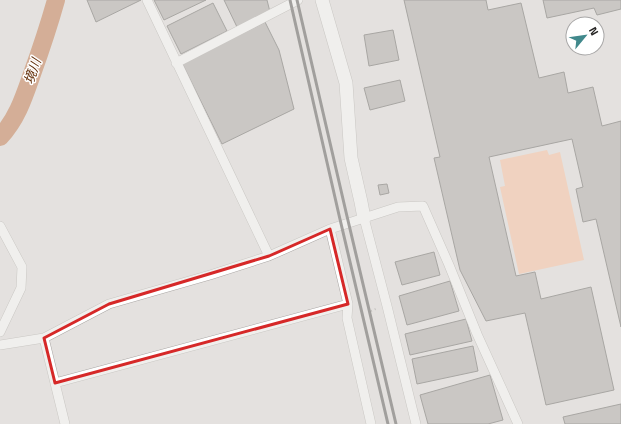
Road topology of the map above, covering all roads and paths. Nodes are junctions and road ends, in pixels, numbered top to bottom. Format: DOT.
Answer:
graph roads {
  1 [pos="147,0"];
  2 [pos="298,0"];
  3 [pos="322,0"];
  4 [pos="176,63"];
  5 [pos="364,218"];
  6 [pos="0,226"];
  7 [pos="330,229"];
  8 [pos="269,256"];
  9 [pos="348,304"];
  10 [pos="0,332"];
  11 [pos="44,338"];
  12 [pos="0,345"];
  13 [pos="55,383"];
  14 [pos="65,424"];
  15 [pos="372,424"];
  16 [pos="416,424"];
  17 [pos="518,424"];
  1 -- 4 [label="street"];
  2 -- 4 [label="street"];
  3 -- 5 [label="street"];
  4 -- 8 [label="street"];
  5 -- 7 [label="street"];
  5 -- 16 [label="street"];
  5 -- 17 [label="street"];
  6 -- 10 [label="street"];
  7 -- 8 [label="street"];
  7 -- 9 [label="street"];
  8 -- 11 [label="street"];
  9 -- 13 [label="street"];
  9 -- 15 [label="street"];
  11 -- 12 [label="street"];
  11 -- 13 [label="street"];
  13 -- 14 [label="street"];
}
